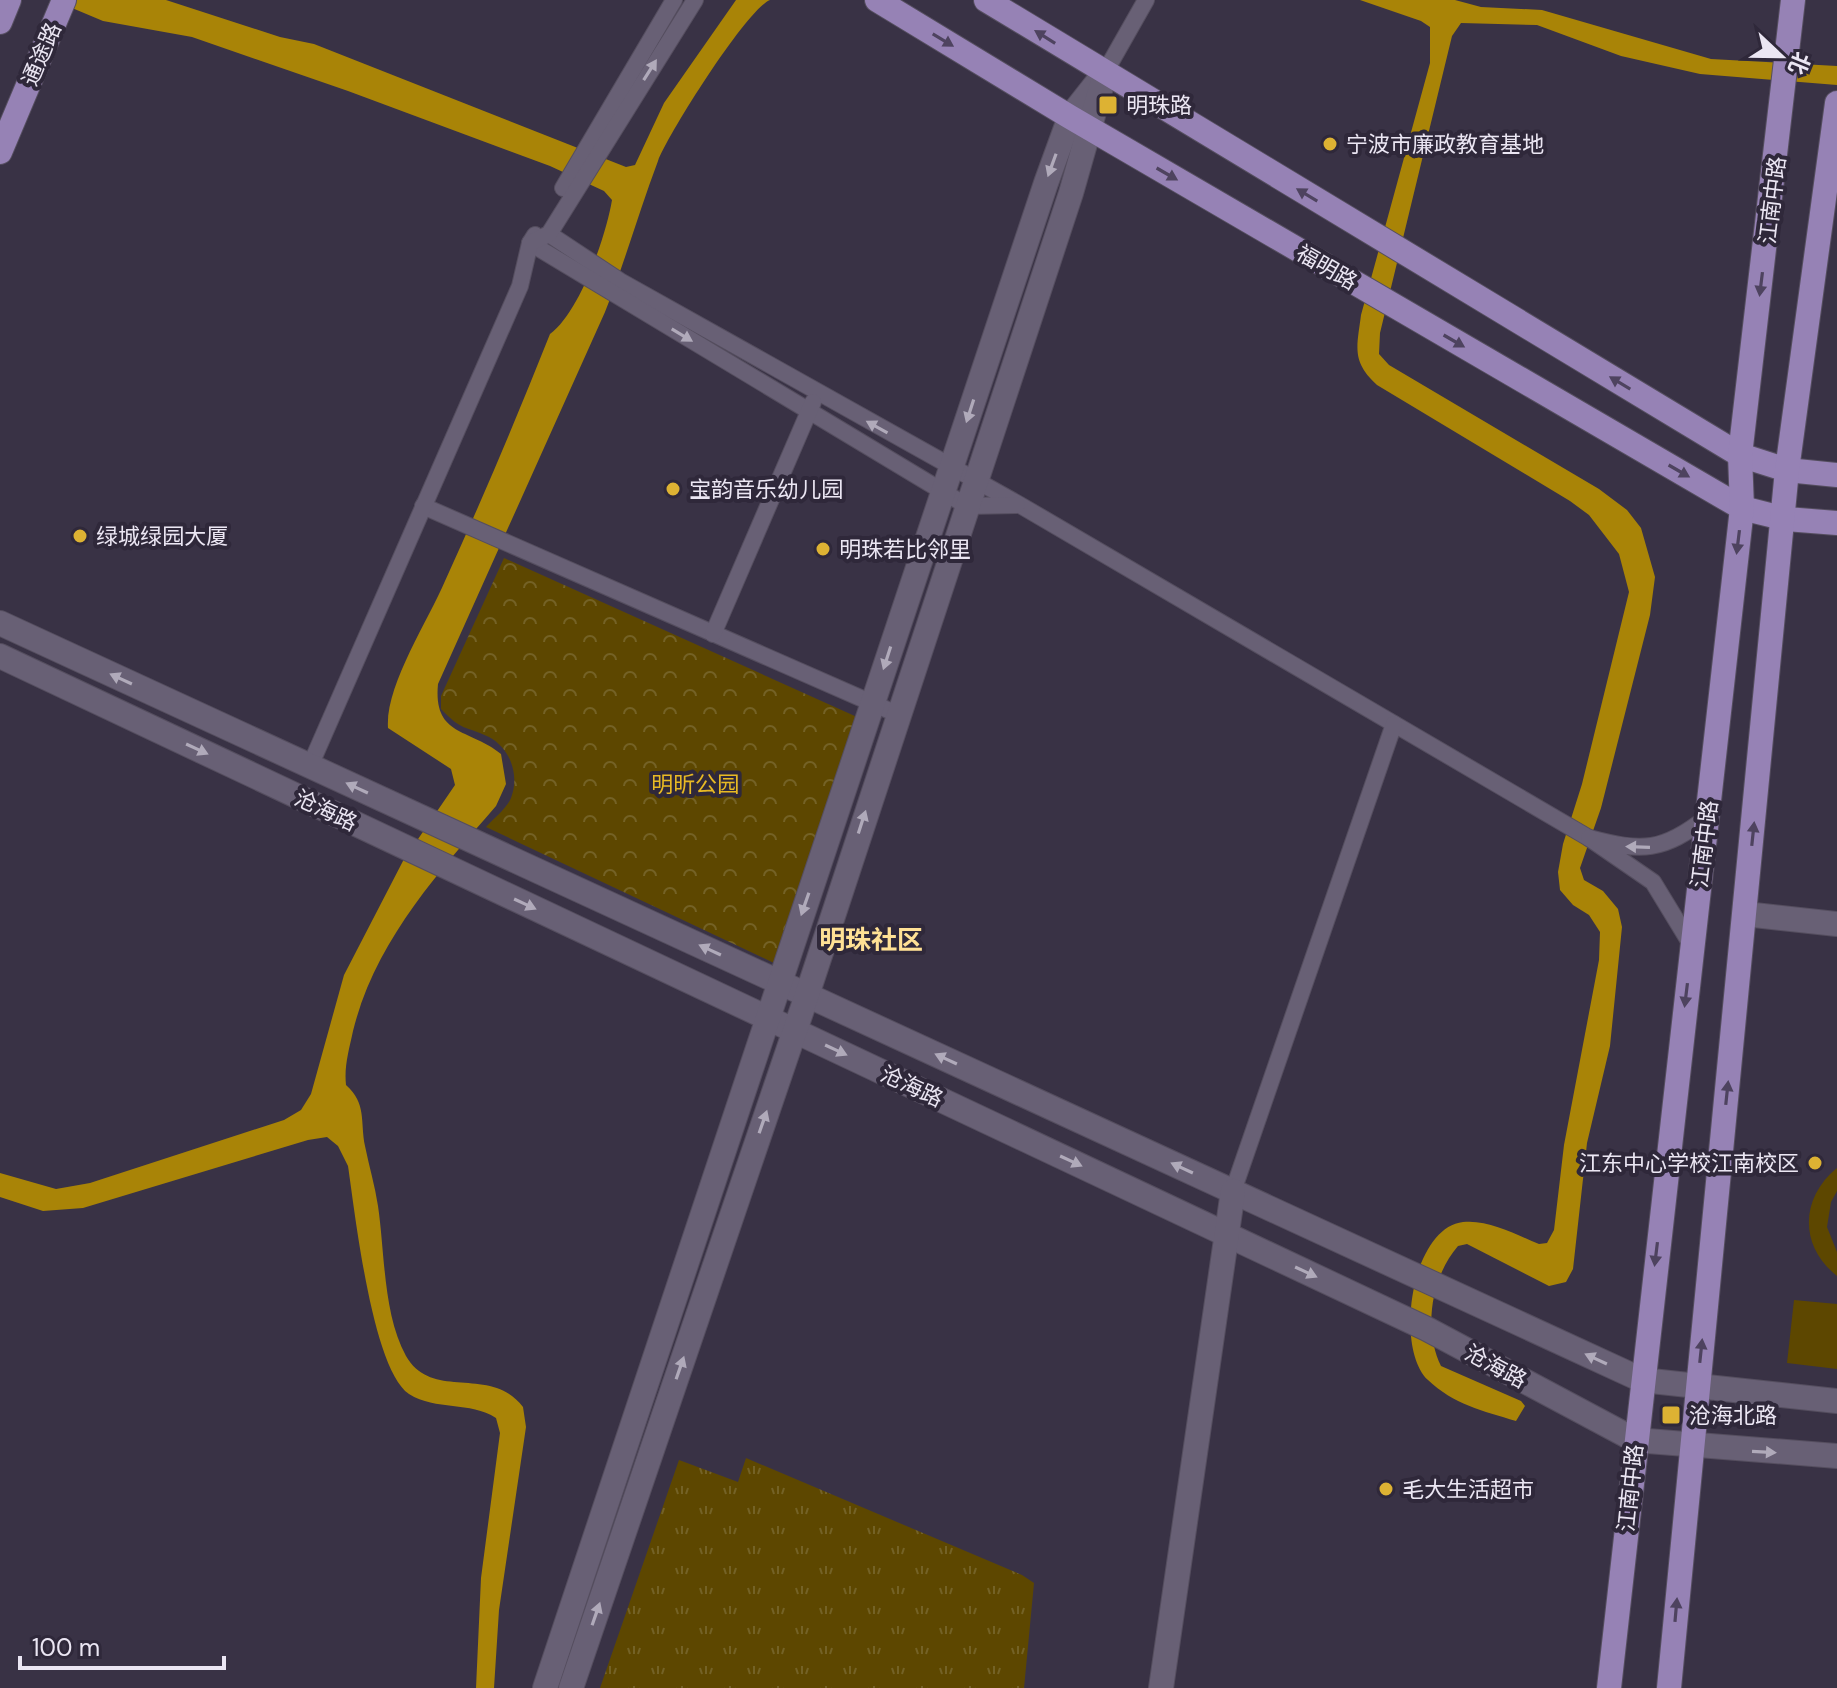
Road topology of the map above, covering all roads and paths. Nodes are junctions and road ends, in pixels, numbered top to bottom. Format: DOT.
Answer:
graph roads {
  1 [pos="9,0"];
  2 [pos="674,0"];
  3 [pos="695,0"];
  4 [pos="877,0"];
  5 [pos="986,0"];
  6 [pos="1146,0"];
  7 [pos="1793,0"];
  8 [pos="62,4"];
  9 [pos="0,22"];
  10 [pos="1104,74"];
  11 [pos="1837,103"];
  12 [pos="1080,123"];
  13 [pos="602,134"];
  14 [pos="0,152"];
  15 [pos="571,185"];
  16 [pos="549,234"];
  17 [pos="530,243"];
  18 [pos="569,258"];
  19 [pos="618,288"];
  20 [pos="817,393"];
  21 [pos="810,412"];
  22 [pos="1740,455"];
  23 [pos="950,468"];
  24 [pos="1787,470"];
  25 [pos="1837,475"];
  26 [pos="975,482"];
  27 [pos="942,492"];
  28 [pos="1020,505"];
  29 [pos="423,506"];
  30 [pos="967,506"];
  31 [pos="1742,508"];
  32 [pos="1786,519"];
  33 [pos="1837,523"];
  34 [pos="0,623"];
  35 [pos="713,634"];
  36 [pos="0,656"];
  37 [pos="872,703"];
  38 [pos="897,714"];
  39 [pos="1394,724"];
  40 [pos="310,766"];
  41 [pos="1707,817"];
  42 [pos="1588,838"];
  43 [pos="1745,914"];
  44 [pos="1837,924"];
  45 [pos="1692,946"];
  46 [pos="779,982"];
  47 [pos="807,995"];
  48 [pos="766,1017"];
  49 [pos="794,1031"];
  50 [pos="1233,1191"];
  51 [pos="1225,1234"];
  52 [pos="1642,1380"];
  53 [pos="1697,1384"];
  54 [pos="1837,1401"];
  55 [pos="1635,1440"];
  56 [pos="1691,1447"];
  57 [pos="1837,1456"];
  58 [pos="545,1688"];
  59 [pos="571,1688"];
  60 [pos="1161,1688"];
  61 [pos="1609,1688"];
  62 [pos="1669,1688"];
  1 -- 9 [label="main road"];
  2 -- 13 [label="street"];
  13 -- 3 [label="street, one-way"];
  4 -- 12 [label="main road, 福明路, one-way"];
  10 -- 5 [label="main road, one-way"];
  6 -- 10 [label="street"];
  7 -- 22 [label="main road, 江南中路, one-way"];
  8 -- 14 [label="main road, 通途路"];
  10 -- 12 [label="main road"];
  22 -- 10 [label="main road, one-way"];
  11 -- 24 [label="main road"];
  12 -- 23 [label="main road, one-way"];
  12 -- 26 [label="main road"];
  12 -- 31 [label="main road, 福明路, one-way"];
  13 -- 15 [label="street"];
  15 -- 16 [label="street"];
  15 -- 17 [label="street"];
  16 -- 17 [label="street"];
  16 -- 18 [label="street"];
  17 -- 18 [label="street"];
  17 -- 29 [label="street"];
  18 -- 19 [label="street"];
  19 -- 20 [label="street"];
  19 -- 21 [label="street, one-way"];
  20 -- 21 [label="street"];
  23 -- 20 [label="street, one-way"];
  21 -- 27 [label="street"];
  21 -- 35 [label="street"];
  22 -- 24 [label="main road"];
  22 -- 31 [label="main road, 江南中路"];
  23 -- 26 [label="street"];
  23 -- 27 [label="main road"];
  24 -- 25 [label="main road"];
  24 -- 32 [label="main road"];
  26 -- 28 [label="street"];
  26 -- 30 [label="main road"];
  27 -- 30 [label="street"];
  27 -- 37 [label="main road, one-way"];
  28 -- 30 [label="street"];
  28 -- 39 [label="street"];
  29 -- 35 [label="street"];
  29 -- 40 [label="street"];
  30 -- 38 [label="main road"];
  31 -- 32 [label="main road, 福明路"];
  31 -- 41 [label="main road, 江南中路, one-way"];
  32 -- 33 [label="main road, 福明路"];
  43 -- 32 [label="main road, one-way"];
  40 -- 34 [label="main road, 沧海路, one-way"];
  35 -- 37 [label="street"];
  36 -- 48 [label="main road, 沧海路, one-way"];
  37 -- 38 [label="street"];
  37 -- 46 [label="main road, one-way"];
  47 -- 38 [label="main road, one-way"];
  39 -- 42 [label="street"];
  39 -- 50 [label="street"];
  46 -- 40 [label="main road, 沧海路, one-way"];
  41 -- 42 [label="street, one-way"];
  41 -- 45 [label="main road, 江南中路"];
  42 -- 45 [label="street"];
  43 -- 44 [label="main road"];
  53 -- 43 [label="main road, one-way"];
  45 -- 52 [label="main road, 江南中路, one-way"];
  46 -- 47 [label="main road, 沧海路"];
  46 -- 48 [label="main road"];
  47 -- 49 [label="main road"];
  50 -- 47 [label="main road, 沧海路, one-way"];
  48 -- 49 [label="main road, 沧海路"];
  48 -- 58 [label="main road"];
  49 -- 51 [label="main road, 沧海路, one-way"];
  59 -- 49 [label="main road, one-way"];
  50 -- 51 [label="main road"];
  52 -- 50 [label="main road, 沧海路, one-way"];
  51 -- 55 [label="main road, 沧海路, one-way"];
  51 -- 60 [label="main road"];
  52 -- 53 [label="main road, 沧海路"];
  52 -- 55 [label="main road, 江南中路"];
  53 -- 54 [label="main road, 沧海路"];
  53 -- 56 [label="main road"];
  55 -- 56 [label="main road, 沧海路"];
  55 -- 61 [label="main road, 江南中路"];
  56 -- 57 [label="main road, 沧海路, one-way"];
  62 -- 56 [label="main road, one-way"];
}
